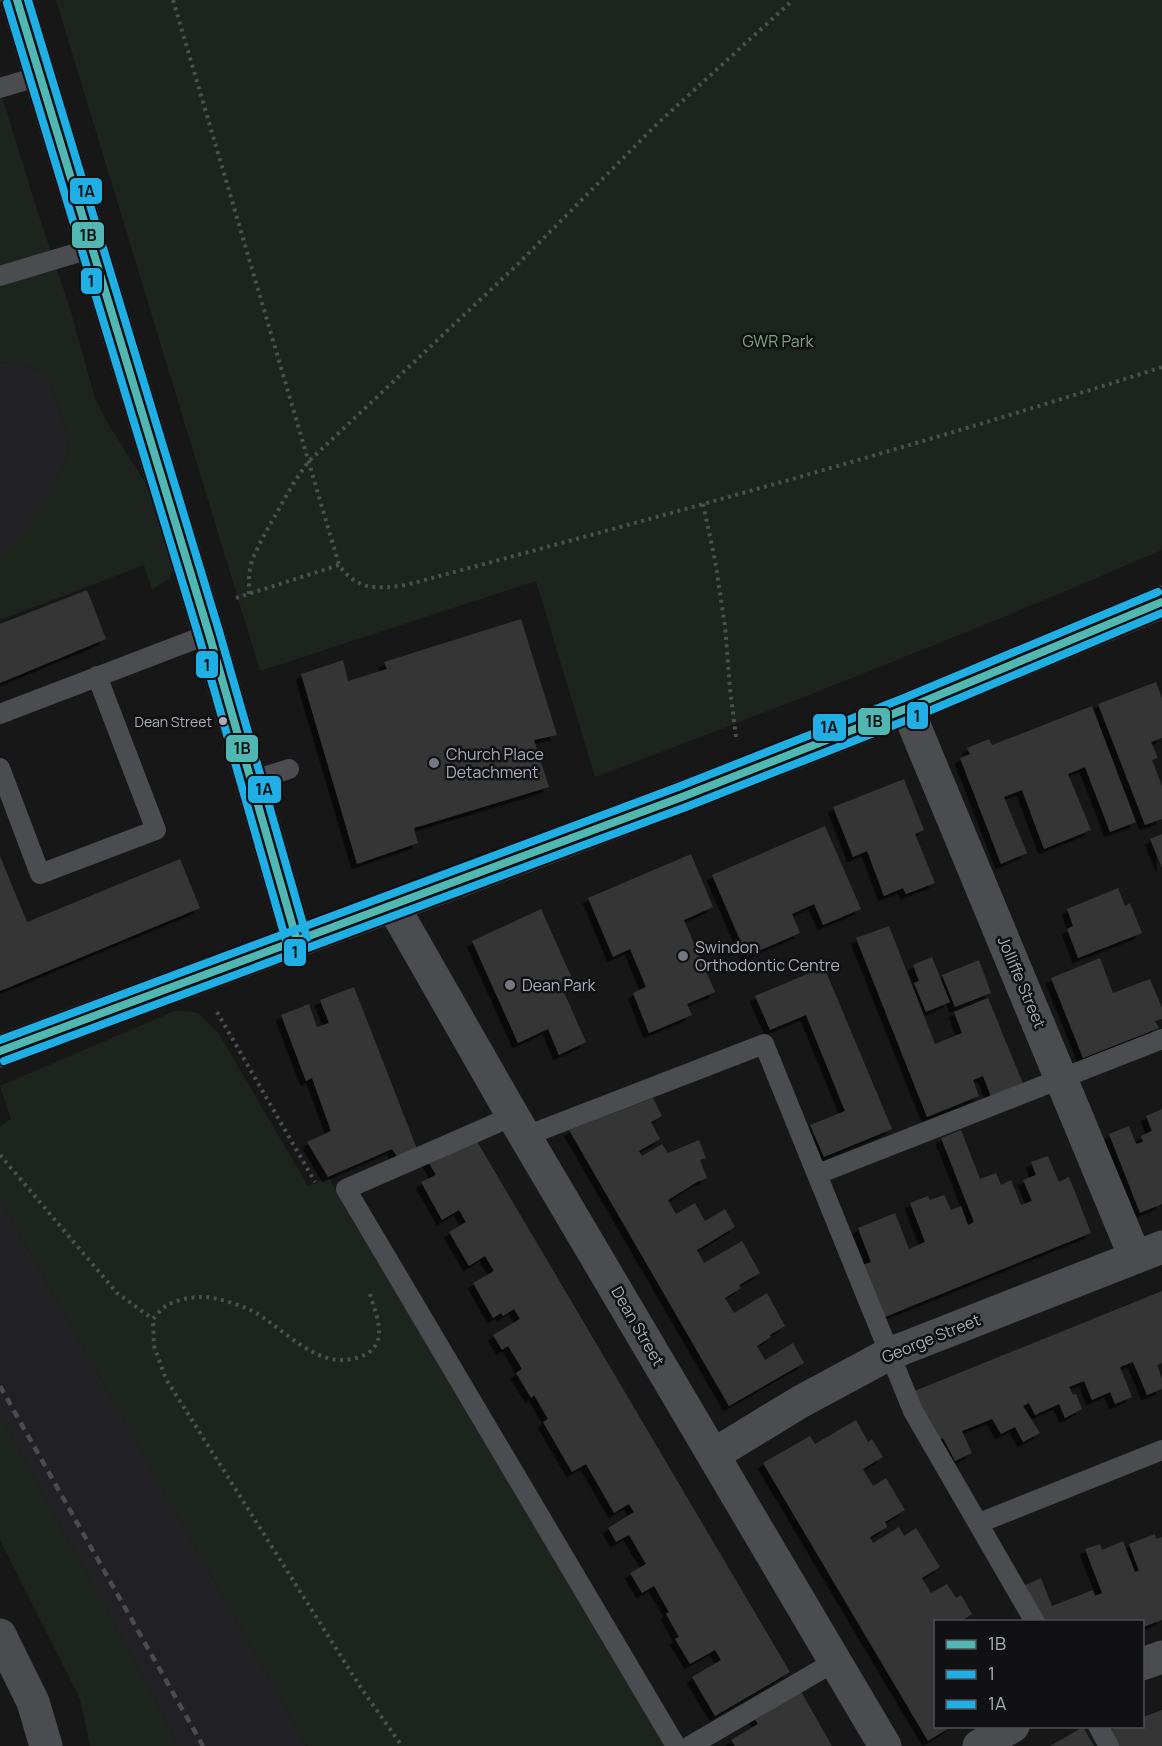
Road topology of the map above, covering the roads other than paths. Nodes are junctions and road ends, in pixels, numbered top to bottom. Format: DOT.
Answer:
graph roads {
  1 [pos="17,0"];
  2 [pos="40,76"];
  3 [pos="0,88"];
  4 [pos="93,248"];
  5 [pos="0,276"];
  6 [pos="1162,602"];
  7 [pos="205,621"];
  8 [pos="97,675"];
  9 [pos="908,708"];
  10 [pos="0,714"];
  11 [pos="0,768"];
  12 [pos="289,770"];
  13 [pos="251,781"];
  14 [pos="393,906"];
  15 [pos="297,942"];
  16 [pos="1162,1039"];
  17 [pos="0,1051"];
  18 [pos="1062,1079"];
  19 [pos="520,1126"];
  20 [pos="818,1174"];
  21 [pos="1148,1252"];
  22 [pos="889,1354"];
  23 [pos="1162,1450"];
  24 [pos="713,1455"];
  25 [pos="979,1523"];
  26 [pos="1034,1620"];
  27 [pos="0,1635"];
  28 [pos="1162,1657"];
  29 [pos="834,1662"];
  30 [pos="1144,1664"];
  31 [pos="1010,1728"];
  32 [pos="1099,1728"];
  33 [pos="46,1746"];
  34 [pos="676,1746"];
  35 [pos="690,1746"];
  36 [pos="885,1746"];
  37 [pos="979,1746"];
  38 [pos="1109,1746"];
  1 -- 2 [label="street"];
  2 -- 3 [label="lane"];
  2 -- 4 [label="street"];
  4 -- 5 [label="lane"];
  4 -- 7 [label="street"];
  6 -- 9 [label="main road"];
  7 -- 8 [label="lane"];
  7 -- 13 [label="street"];
  8 -- 10 [label="lane"];
  8 -- 11 [label="lane"];
  9 -- 14 [label="main road"];
  9 -- 18 [label="street, Jolliffe Street"];
  12 -- 13 [label="lane"];
  13 -- 15 [label="street"];
  14 -- 15 [label="main road"];
  14 -- 19 [label="street, Dean Street"];
  15 -- 17 [label="main road"];
  16 -- 18 [label="lane"];
  18 -- 20 [label="lane"];
  18 -- 21 [label="street, Jolliffe Street"];
  19 -- 20 [label="lane"];
  19 -- 24 [label="street, Dean Street"];
  19 -- 34 [label="lane"];
  20 -- 22 [label="lane"];
  21 -- 22 [label="street, George Street"];
  22 -- 24 [label="street, George Street"];
  22 -- 25 [label="lane"];
  23 -- 25 [label="lane"];
  24 -- 29 [label="street, Dean Street"];
  25 -- 26 [label="lane"];
  27 -- 33 [label="street"];
  28 -- 30 [label="street"];
  29 -- 35 [label="lane"];
  29 -- 36 [label="street, Dean Street"];
  31 -- 37 [label="street"];
  32 -- 38 [label="lane"];
}
